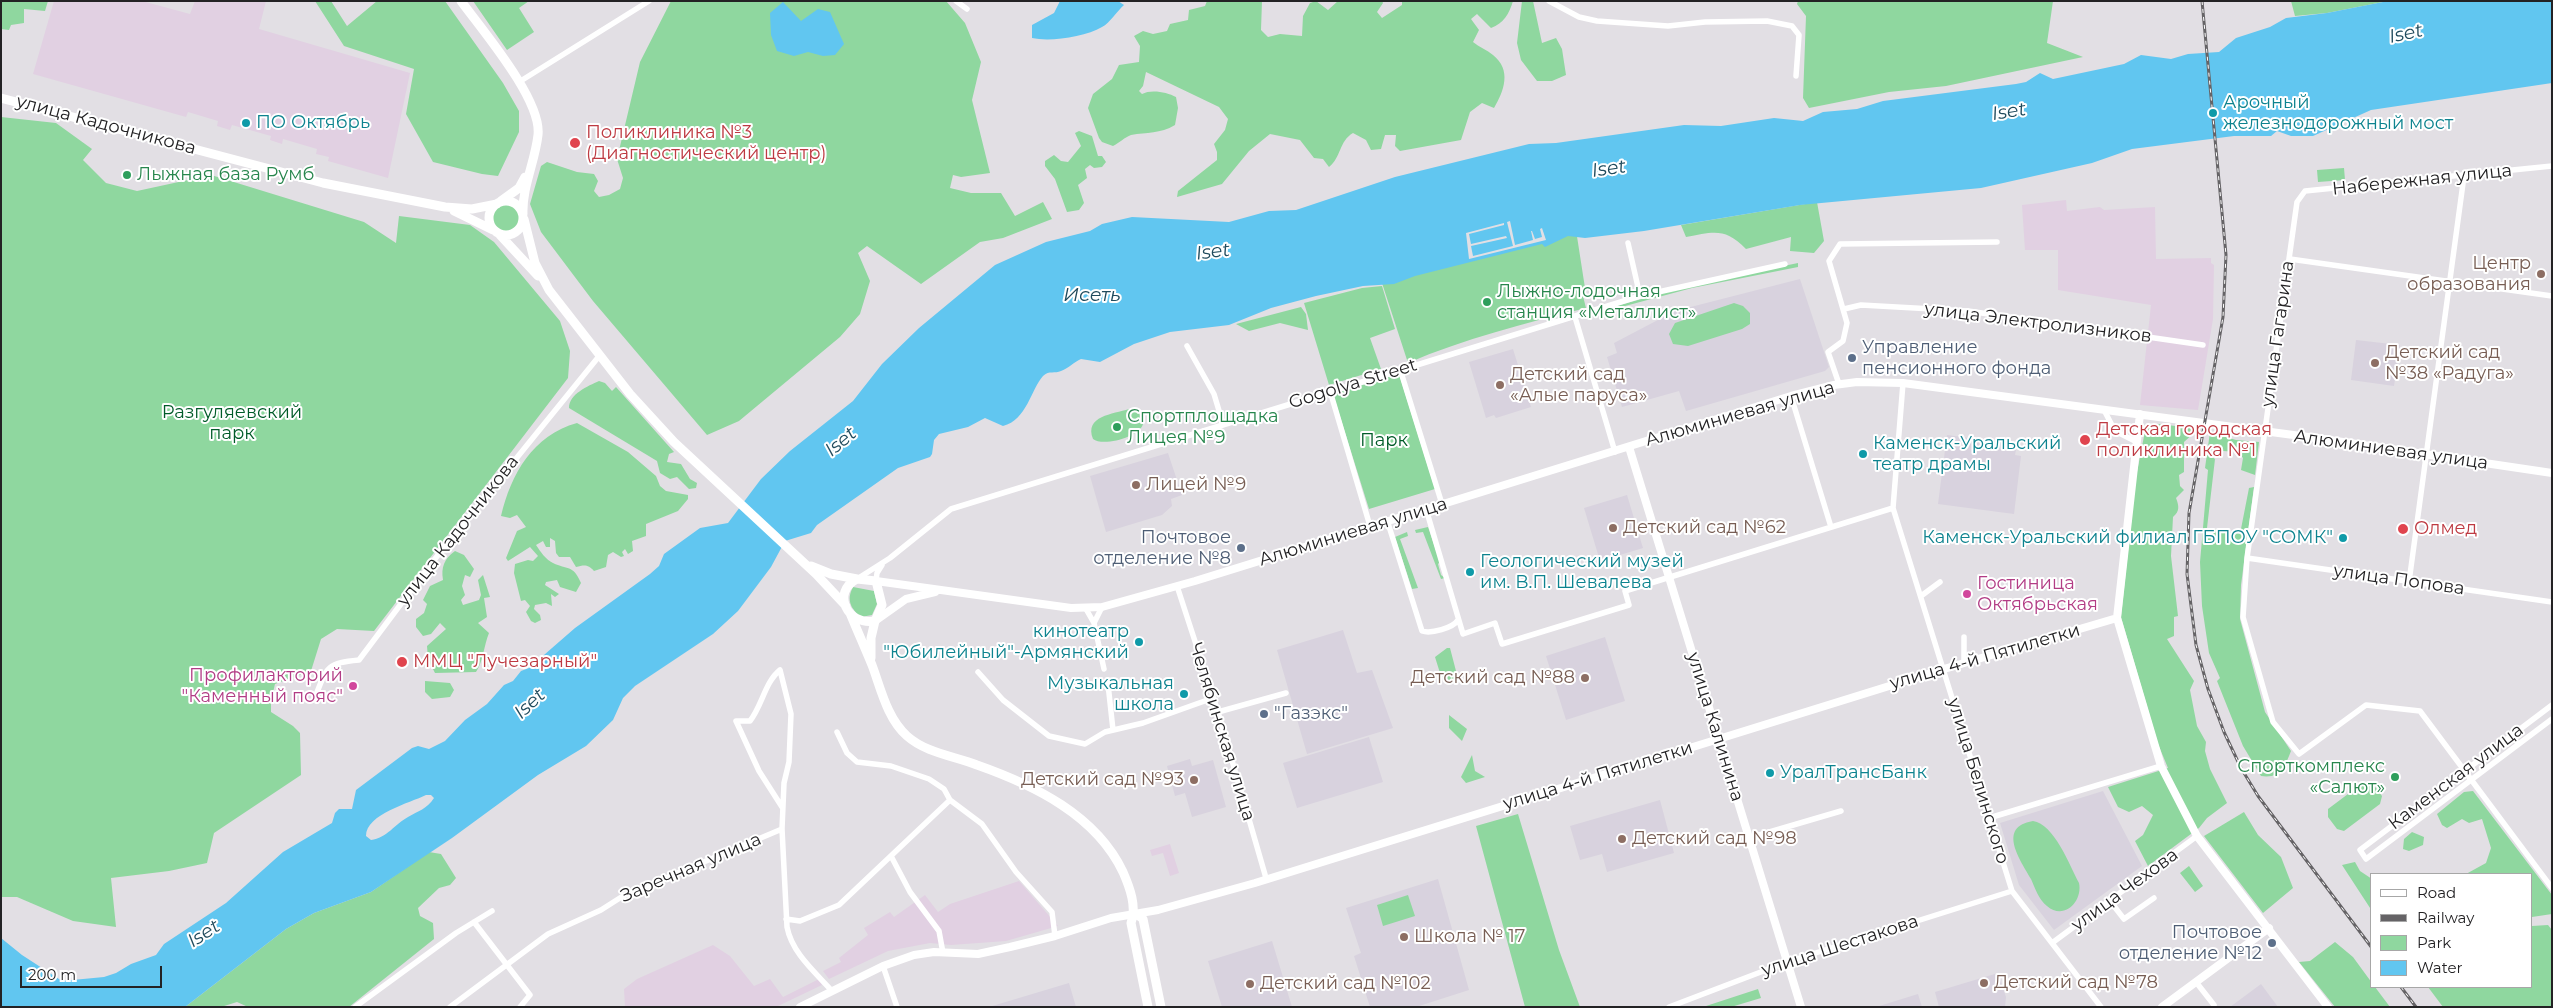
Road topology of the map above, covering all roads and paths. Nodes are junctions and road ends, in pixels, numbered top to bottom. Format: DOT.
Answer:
graph roads {
  1 [pos="461,1"];
  2 [pos="649,1"];
  3 [pos="956,1"];
  4 [pos="1548,1"];
  5 [pos="967,9"];
  6 [pos="1796,76"];
  7 [pos="519,82"];
  8 [pos="1,98"];
  9 [pos="2552,166"];
  10 [pos="530,168"];
  11 [pos="2464,176"];
  12 [pos="2296,202"];
  13 [pos="499,203"];
  14 [pos="445,207"];
  15 [pos="524,216"];
  16 [pos="496,232"];
  17 [pos="1998,242"];
  18 [pos="1628,243"];
  19 [pos="2290,259"];
  20 [pos="1785,264"];
  21 [pos="2450,280"];
  22 [pos="549,290"];
  23 [pos="1640,296"];
  24 [pos="2552,296"];
  25 [pos="1844,309"];
  26 [pos="1575,317"];
  27 [pos="2203,345"];
  28 [pos="1187,346"];
  29 [pos="600,355"];
  30 [pos="1400,369"];
  31 [pos="1902,383"];
  32 [pos="1838,384"];
  33 [pos="1330,391"];
  34 [pos="1791,396"];
  35 [pos="2104,410"];
  36 [pos="2140,414"];
  37 [pos="1223,424"];
  38 [pos="2264,431"];
  39 [pos="2137,442"];
  40 [pos="1629,447"];
  41 [pos="1615,452"];
  42 [pos="2426,455"];
  43 [pos="2552,474"];
  44 [pos="1442,504"];
  45 [pos="1893,508"];
  46 [pos="1426,509"];
  47 [pos="1387,520"];
  48 [pos="1370,526"];
  49 [pos="1832,527"];
  50 [pos="795,556"];
  51 [pos="890,558"];
  52 [pos="2247,558"];
  53 [pos="1669,577"];
  54 [pos="857,578"];
  55 [pos="876,581"];
  56 [pos="1940,582"];
  57 [pos="2408,582"];
  58 [pos="1177,586"];
  59 [pos="947,592"];
  60 [pos="1921,596"];
  61 [pos="2552,602"];
  62 [pos="1102,607"];
  63 [pos="1086,609"];
  64 [pos="848,610"];
  65 [pos="2117,618"];
  66 [pos="1458,620"];
  67 [pos="875,621"];
  68 [pos="1094,623"];
  69 [pos="1964,637"];
  70 [pos="1964,663"];
  71 [pos="872,665"];
  72 [pos="1944,668"];
  73 [pos="1104,669"];
  74 [pos="978,672"];
  75 [pos="1108,684"];
  76 [pos="1286,693"];
  77 [pos="316,694"];
  78 [pos="1213,698"];
  79 [pos="2552,705"];
  80 [pos="1218,712"];
  81 [pos="2552,720"];
  82 [pos="1113,730"];
  83 [pos="837,732"];
  84 [pos="1719,738"];
  85 [pos="2161,766"];
  86 [pos="2464,771"];
  87 [pos="2471,780"];
  88 [pos="950,800"];
  89 [pos="782,806"];
  90 [pos="1841,811"];
  91 [pos="1990,818"];
  92 [pos="782,829"];
  93 [pos="2197,836"];
  94 [pos="1749,838"];
  95 [pos="891,856"];
  96 [pos="1266,878"];
  97 [pos="2552,888"];
  98 [pos="2012,891"];
  99 [pos="2154,898"];
  100 [pos="2110,900"];
  101 [pos="492,911"];
  102 [pos="1135,913"];
  103 [pos="786,919"];
  104 [pos="474,922"];
  105 [pos="2269,928"];
  106 [pos="1055,936"];
  107 [pos="2052,943"];
  108 [pos="942,953"];
  109 [pos="1786,962"];
  110 [pos="505,965"];
  111 [pos="883,966"];
  112 [pos="2196,982"];
  113 [pos="832,991"];
  114 [pos="2214,1005"];
  115 [pos="355,1007"];
  116 [pos="450,1007"];
  117 [pos="520,1007"];
  118 [pos="800,1007"];
  119 [pos="897,1007"];
  120 [pos="1148,1007"];
  121 [pos="1160,1007"];
  122 [pos="1669,1007"];
  123 [pos="1800,1007"];
  124 [pos="2101,1007"];
  125 [pos="2162,1007"];
  126 [pos="2328,1007"];
  1 -- 7 [label="main road"];
  2 -- 7 [label="street"];
  3 -- 5 [label="street"];
  4 -- 6 [label="street"];
  7 -- 10 [label="main road"];
  8 -- 14 [label="main road, улица Кадочникова"];
  9 -- 11 [label="street, Набережная улица"];
  10 -- 13 [label="main road"];
  10 -- 15 [label="main road"];
  11 -- 12 [label="street, Набережная улица"];
  11 -- 21 [label="street"];
  12 -- 19 [label="street, улица Гагарина"];
  13 -- 14 [label="main road"];
  13 -- 15 [label="main road"];
  13 -- 16 [label="main road"];
  14 -- 16 [label="main road"];
  15 -- 16 [label="main road"];
  15 -- 22 [label="main road"];
  16 -- 22 [label="main road"];
  17 -- 25 [label="street"];
  18 -- 23 [label="street"];
  19 -- 21 [label="street"];
  19 -- 38 [label="street, улица Гагарина"];
  20 -- 23 [label="street, Gogolya Street"];
  21 -- 24 [label="street"];
  21 -- 42 [label="street"];
  22 -- 29 [label="main road"];
  23 -- 26 [label="street, Gogolya Street"];
  25 -- 27 [label="street, улица Электролизников"];
  25 -- 32 [label="street"];
  26 -- 30 [label="street, Gogolya Street"];
  26 -- 41 [label="street"];
  28 -- 37 [label="street"];
  29 -- 50 [label="main road"];
  29 -- 77 [label="street, улица Кадочникова"];
  30 -- 33 [label="street, Gogolya Street"];
  30 -- 44 [label="street"];
  31 -- 32 [label="main road, Алюминиевая улица"];
  31 -- 35 [label="main road, Алюминиевая улица"];
  31 -- 45 [label="street, улица Белинского"];
  32 -- 34 [label="main road, Алюминиевая улица"];
  33 -- 37 [label="street, Gogolya Street"];
  33 -- 48 [label="street"];
  34 -- 40 [label="main road, Алюминиевая улица"];
  34 -- 49 [label="street"];
  35 -- 36 [label="main road, Алюминиевая улица"];
  35 -- 39 [label="street"];
  36 -- 38 [label="main road, Алюминиевая улица"];
  36 -- 39 [label="main road"];
  37 -- 51 [label="street, Gogolya Street"];
  38 -- 42 [label="main road, Алюминиевая улица"];
  38 -- 52 [label="street, улица Гагарина"];
  39 -- 65 [label="main road"];
  40 -- 41 [label="main road, Алюминиевая улица"];
  40 -- 53 [label="main road, улица Калинина"];
  41 -- 44 [label="main road, Алюминиевая улица"];
  42 -- 43 [label="main road, Алюминиевая улица"];
  42 -- 57 [label="street"];
  44 -- 46 [label="main road, Алюминиевая улица"];
  45 -- 49 [label="street"];
  45 -- 60 [label="street, улица Белинского"];
  46 -- 47 [label="main road, Алюминиевая улица"];
  46 -- 66 [label="street"];
  47 -- 48 [label="main road, Алюминиевая улица"];
  47 -- 66 [label="street"];
  48 -- 58 [label="main road, Алюминиевая улица"];
  49 -- 53 [label="street"];
  50 -- 54 [label="main road"];
  50 -- 64 [label="main road"];
  51 -- 54 [label="street, Gogolya Street"];
  51 -- 55 [label="street"];
  52 -- 57 [label="street, улица Попова"];
  52 -- 86 [label="street, улица Гагарина"];
  53 -- 66 [label="street"];
  53 -- 84 [label="main road, улица Калинина"];
  54 -- 55 [label="main road"];
  54 -- 64 [label="main road"];
  55 -- 59 [label="main road"];
  55 -- 67 [label="main road"];
  56 -- 60 [label="street"];
  57 -- 61 [label="street, улица Попова"];
  58 -- 62 [label="main road, Алюминиевая улица"];
  58 -- 78 [label="street, Челябинская улица"];
  59 -- 63 [label="main road, Алюминиевая улица"];
  59 -- 67 [label="main road"];
  60 -- 72 [label="street, улица Белинского"];
  62 -- 63 [label="main road, Алюминиевая улица"];
  62 -- 68 [label="street"];
  63 -- 68 [label="street"];
  64 -- 67 [label="main road"];
  64 -- 71 [label="main road"];
  65 -- 70 [label="main road, улица 4-й Пятилетки"];
  65 -- 85 [label="main road"];
  67 -- 71 [label="main road"];
  68 -- 73 [label="street"];
  69 -- 70 [label="street"];
  70 -- 72 [label="main road, улица 4-й Пятилетки"];
  71 -- 102 [label="main road"];
  72 -- 84 [label="main road, улица 4-й Пятилетки"];
  72 -- 91 [label="street, улица Белинского"];
  74 -- 82 [label="street"];
  75 -- 82 [label="street"];
  76 -- 80 [label="street"];
  78 -- 80 [label="street, Челябинская улица"];
  78 -- 82 [label="street"];
  79 -- 86 [label="street, Каменская улица"];
  80 -- 96 [label="street, Челябинская улица"];
  81 -- 87 [label="street, Каменская улица"];
  83 -- 88 [label="street"];
  84 -- 94 [label="main road, улица Калинина"];
  84 -- 96 [label="main road, улица 4-й Пятилетки"];
  85 -- 91 [label="street"];
  85 -- 93 [label="main road"];
  86 -- 87 [label="street, улица Гагарина"];
  86 -- 87 [label="street, Каменская улица"];
  87 -- 97 [label="street, улица Гагарина"];
  88 -- 95 [label="street"];
  88 -- 106 [label="street"];
  89 -- 89 [label="street"];
  89 -- 92 [label="street"];
  90 -- 94 [label="street"];
  91 -- 98 [label="street, улица Белинского"];
  92 -- 103 [label="street"];
  92 -- 110 [label="street, Заречная улица"];
  93 -- 100 [label="street, улица Чехова"];
  93 -- 105 [label="main road"];
  94 -- 109 [label="main road, улица Калинина"];
  95 -- 103 [label="street"];
  95 -- 108 [label="street"];
  96 -- 102 [label="main road, улица 4-й Пятилетки"];
  98 -- 107 [label="street, улица Белинского"];
  98 -- 109 [label="street, улица Шестакова"];
  99 -- 100 [label="street"];
  100 -- 107 [label="street, улица Чехова"];
  101 -- 104 [label="street"];
  102 -- 106 [label="main road, улица 4-й Пятилетки"];
  102 -- 120 [label="main road"];
  102 -- 121 [label="main road"];
  103 -- 113 [label="street"];
  104 -- 110 [label="street"];
  104 -- 115 [label="street"];
  105 -- 112 [label="main road"];
  105 -- 126 [label="main road"];
  106 -- 108 [label="main road, улица 4-й Пятилетки"];
  107 -- 124 [label="street, улица Белинского"];
  108 -- 111 [label="main road, улица 4-й Пятилетки"];
  109 -- 122 [label="street, улица Шестакова"];
  109 -- 123 [label="main road, улица Калинина"];
  110 -- 116 [label="street, Заречная улица"];
  110 -- 117 [label="street"];
  111 -- 113 [label="main road, улица 4-й Пятилетки"];
  111 -- 119 [label="street"];
  112 -- 114 [label="street"];
  112 -- 125 [label="main road"];
  113 -- 118 [label="main road, улица 4-й Пятилетки"];
}
